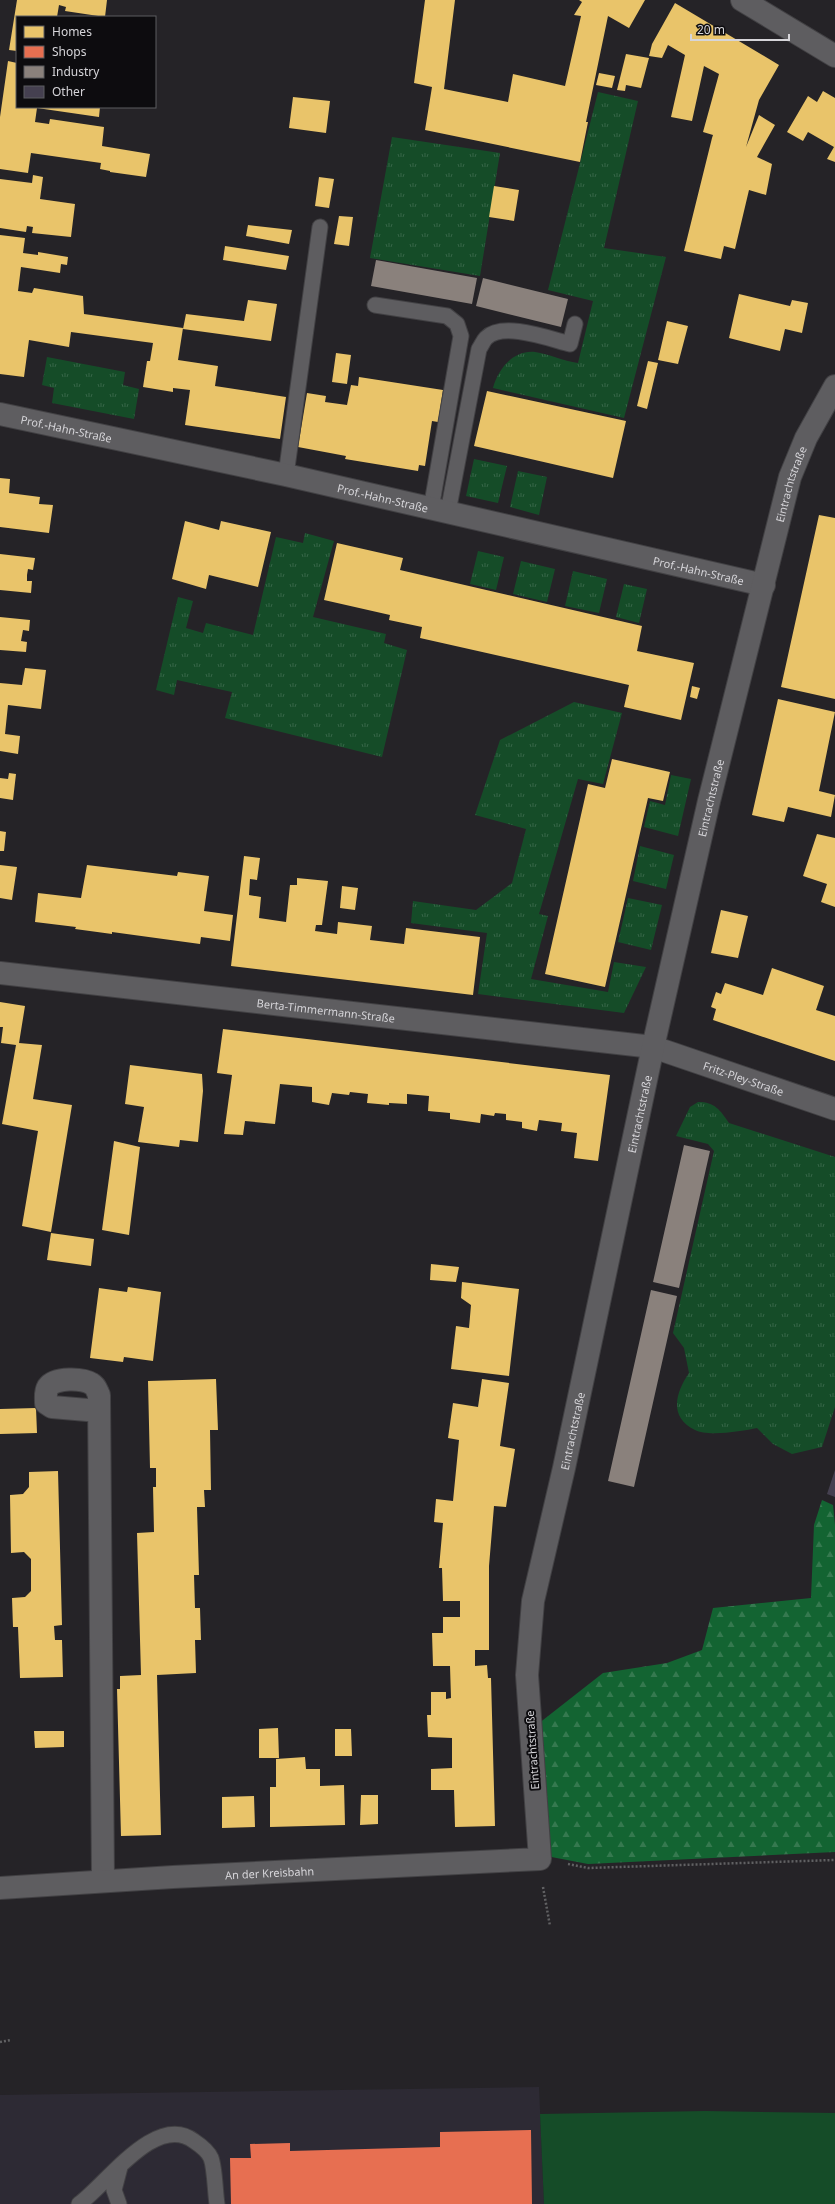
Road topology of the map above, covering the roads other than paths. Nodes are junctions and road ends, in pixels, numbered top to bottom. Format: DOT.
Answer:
graph roads {
  1 [pos="742,0"];
  2 [pos="835,56"];
  3 [pos="320,227"];
  4 [pos="375,305"];
  5 [pos="575,324"];
  6 [pos="835,386"];
  7 [pos="0,414"];
  8 [pos="286,475"];
  9 [pos="440,511"];
  10 [pos="764,585"];
  11 [pos="0,974"];
  12 [pos="653,1047"];
  13 [pos="835,1109"];
  14 [pos="99,1411"];
  15 [pos="540,1859"];
  16 [pos="103,1882"];
  17 [pos="0,1888"];
  18 [pos="120,2166"];
  19 [pos="79,2204"];
  20 [pos="119,2204"];
  21 [pos="217,2204"];
  1 -- 2 [label="street"];
  3 -- 8 [label="lane"];
  4 -- 9 [label="lane"];
  5 -- 9 [label="lane"];
  6 -- 10 [label="street, Eintrachtstraße"];
  7 -- 8 [label="street, Prof.-Hahn-Straße"];
  8 -- 9 [label="street, Prof.-Hahn-Straße"];
  9 -- 10 [label="street, Prof.-Hahn-Straße"];
  10 -- 12 [label="street, Eintrachtstraße"];
  11 -- 12 [label="street, Berta-Timmermann-Straße"];
  12 -- 13 [label="street, Fritz-Pley-Straße"];
  12 -- 15 [label="street, Eintrachtstraße"];
  14 -- 16 [label="street"];
  15 -- 16 [label="street, An der Kreisbahn"];
  16 -- 17 [label="street, An der Kreisbahn"];
  18 -- 19 [label="lane"];
  18 -- 20 [label="lane"];
  18 -- 21 [label="lane"];
}
